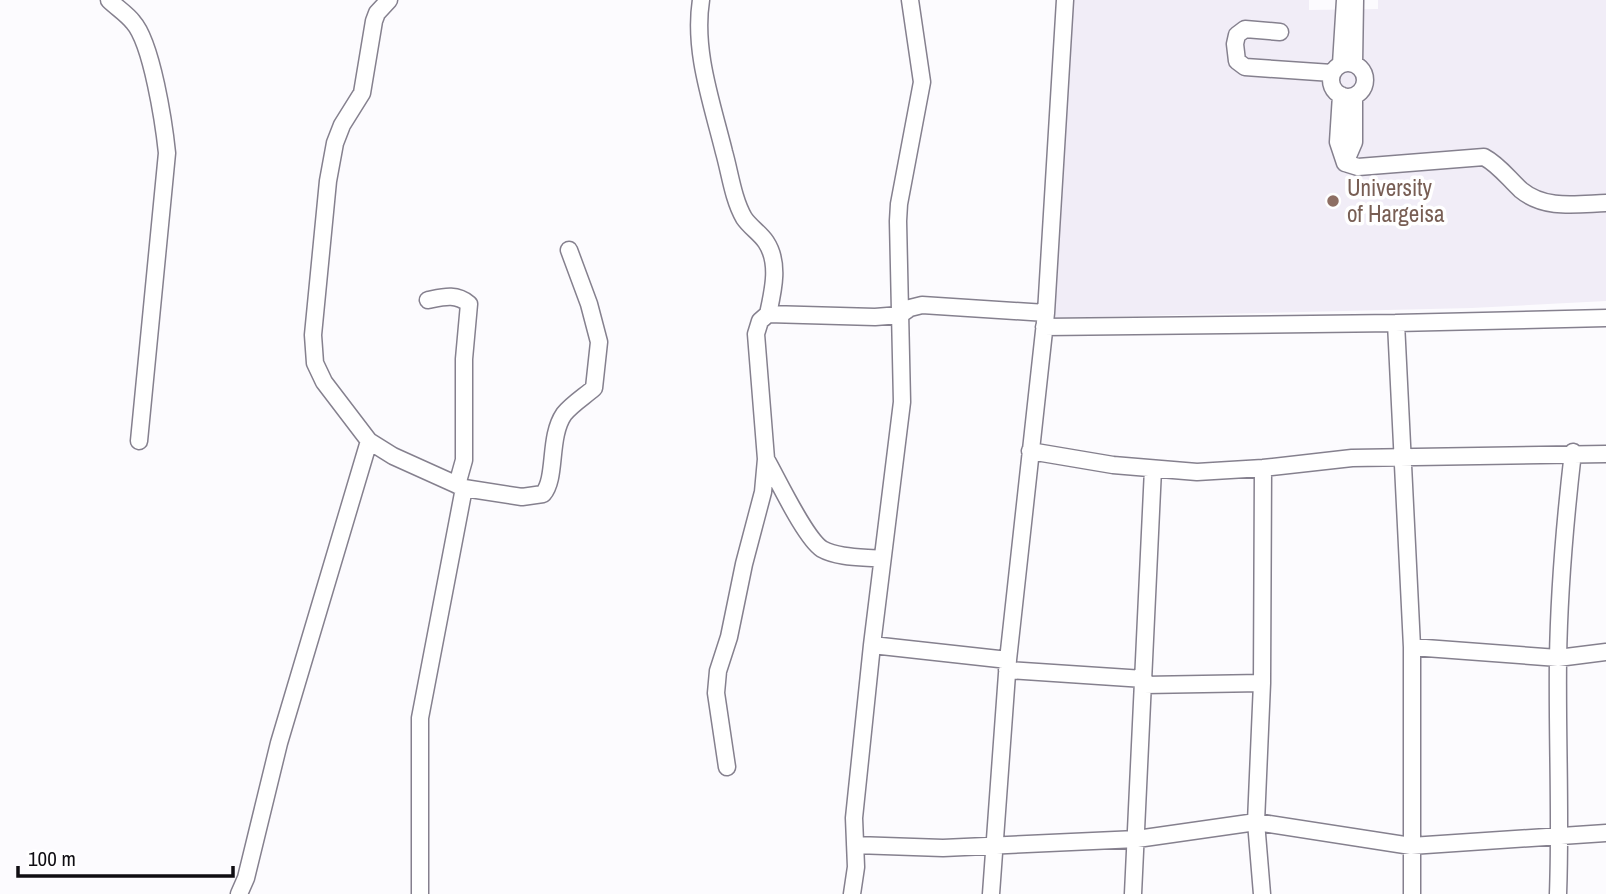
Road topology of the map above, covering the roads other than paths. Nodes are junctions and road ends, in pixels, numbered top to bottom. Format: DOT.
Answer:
graph roads {
  1 [pos="108,0"];
  2 [pos="389,0"];
  3 [pos="701,0"];
  4 [pos="910,0"];
  5 [pos="1065,0"];
  6 [pos="1345,0"];
  7 [pos="1355,0"];
  8 [pos="1280,32"];
  9 [pos="1342,67"];
  10 [pos="1347,96"];
  11 [pos="1606,203"];
  12 [pos="569,250"];
  13 [pos="428,300"];
  14 [pos="768,314"];
  15 [pos="900,315"];
  16 [pos="1606,318"];
  17 [pos="1045,320"];
  18 [pos="1396,323"];
  19 [pos="139,441"];
  20 [pos="369,441"];
  21 [pos="1030,451"];
  22 [pos="1573,453"];
  23 [pos="1606,454"];
  24 [pos="1403,458"];
  25 [pos="766,459"];
  26 [pos="1263,468"];
  27 [pos="1153,469"];
  28 [pos="461,486"];
  29 [pos="882,559"];
  30 [pos="872,645"];
  31 [pos="1412,647"];
  32 [pos="1606,652"];
  33 [pos="1558,658"];
  34 [pos="1008,665"];
  35 [pos="1144,682"];
  36 [pos="1262,683"];
  37 [pos="727,767"];
  38 [pos="1256,822"];
  39 [pos="1606,833"];
  40 [pos="1560,836"];
  41 [pos="1137,839"];
  42 [pos="855,845"];
  43 [pos="1411,846"];
  44 [pos="995,847"];
  45 [pos="247,886"];
  46 [pos="239,894"];
  47 [pos="420,894"];
  48 [pos="852,894"];
  49 [pos="991,894"];
  50 [pos="1133,894"];
  51 [pos="1262,894"];
  52 [pos="1412,894"];
  53 [pos="1558,894"];
  1 -- 19 [label="street"];
  2 -- 20 [label="street"];
  3 -- 14 [label="street"];
  4 -- 15 [label="street"];
  5 -- 17 [label="street"];
  6 -- 9 [label="street"];
  7 -- 9 [label="street"];
  8 -- 9 [label="street"];
  9 -- 10 [label="street"];
  9 -- 10 [label="street"];
  10 -- 11 [label="street"];
  12 -- 28 [label="street"];
  13 -- 28 [label="street"];
  14 -- 15 [label="street"];
  14 -- 25 [label="street"];
  15 -- 17 [label="street"];
  15 -- 29 [label="street"];
  16 -- 18 [label="street"];
  17 -- 18 [label="street"];
  17 -- 21 [label="street"];
  18 -- 24 [label="street"];
  20 -- 28 [label="street"];
  20 -- 45 [label="street"];
  21 -- 27 [label="street"];
  21 -- 34 [label="street"];
  22 -- 23 [label="street"];
  22 -- 24 [label="street"];
  22 -- 33 [label="street"];
  24 -- 26 [label="street"];
  24 -- 31 [label="street"];
  25 -- 29 [label="street"];
  25 -- 37 [label="street"];
  26 -- 27 [label="street"];
  26 -- 36 [label="street"];
  27 -- 35 [label="street"];
  28 -- 47 [label="street"];
  29 -- 30 [label="street"];
  30 -- 34 [label="street"];
  30 -- 42 [label="street"];
  31 -- 33 [label="street"];
  31 -- 43 [label="street"];
  32 -- 33 [label="street"];
  33 -- 40 [label="street"];
  34 -- 35 [label="street"];
  34 -- 44 [label="street"];
  35 -- 36 [label="street"];
  35 -- 41 [label="street"];
  36 -- 38 [label="street"];
  38 -- 41 [label="street"];
  38 -- 43 [label="street"];
  38 -- 51 [label="street"];
  39 -- 40 [label="street"];
  40 -- 43 [label="street"];
  40 -- 53 [label="street"];
  41 -- 44 [label="street"];
  41 -- 50 [label="street"];
  42 -- 44 [label="street"];
  42 -- 48 [label="street"];
  43 -- 52 [label="street"];
  44 -- 49 [label="street"];
  45 -- 46 [label="street"];
}
